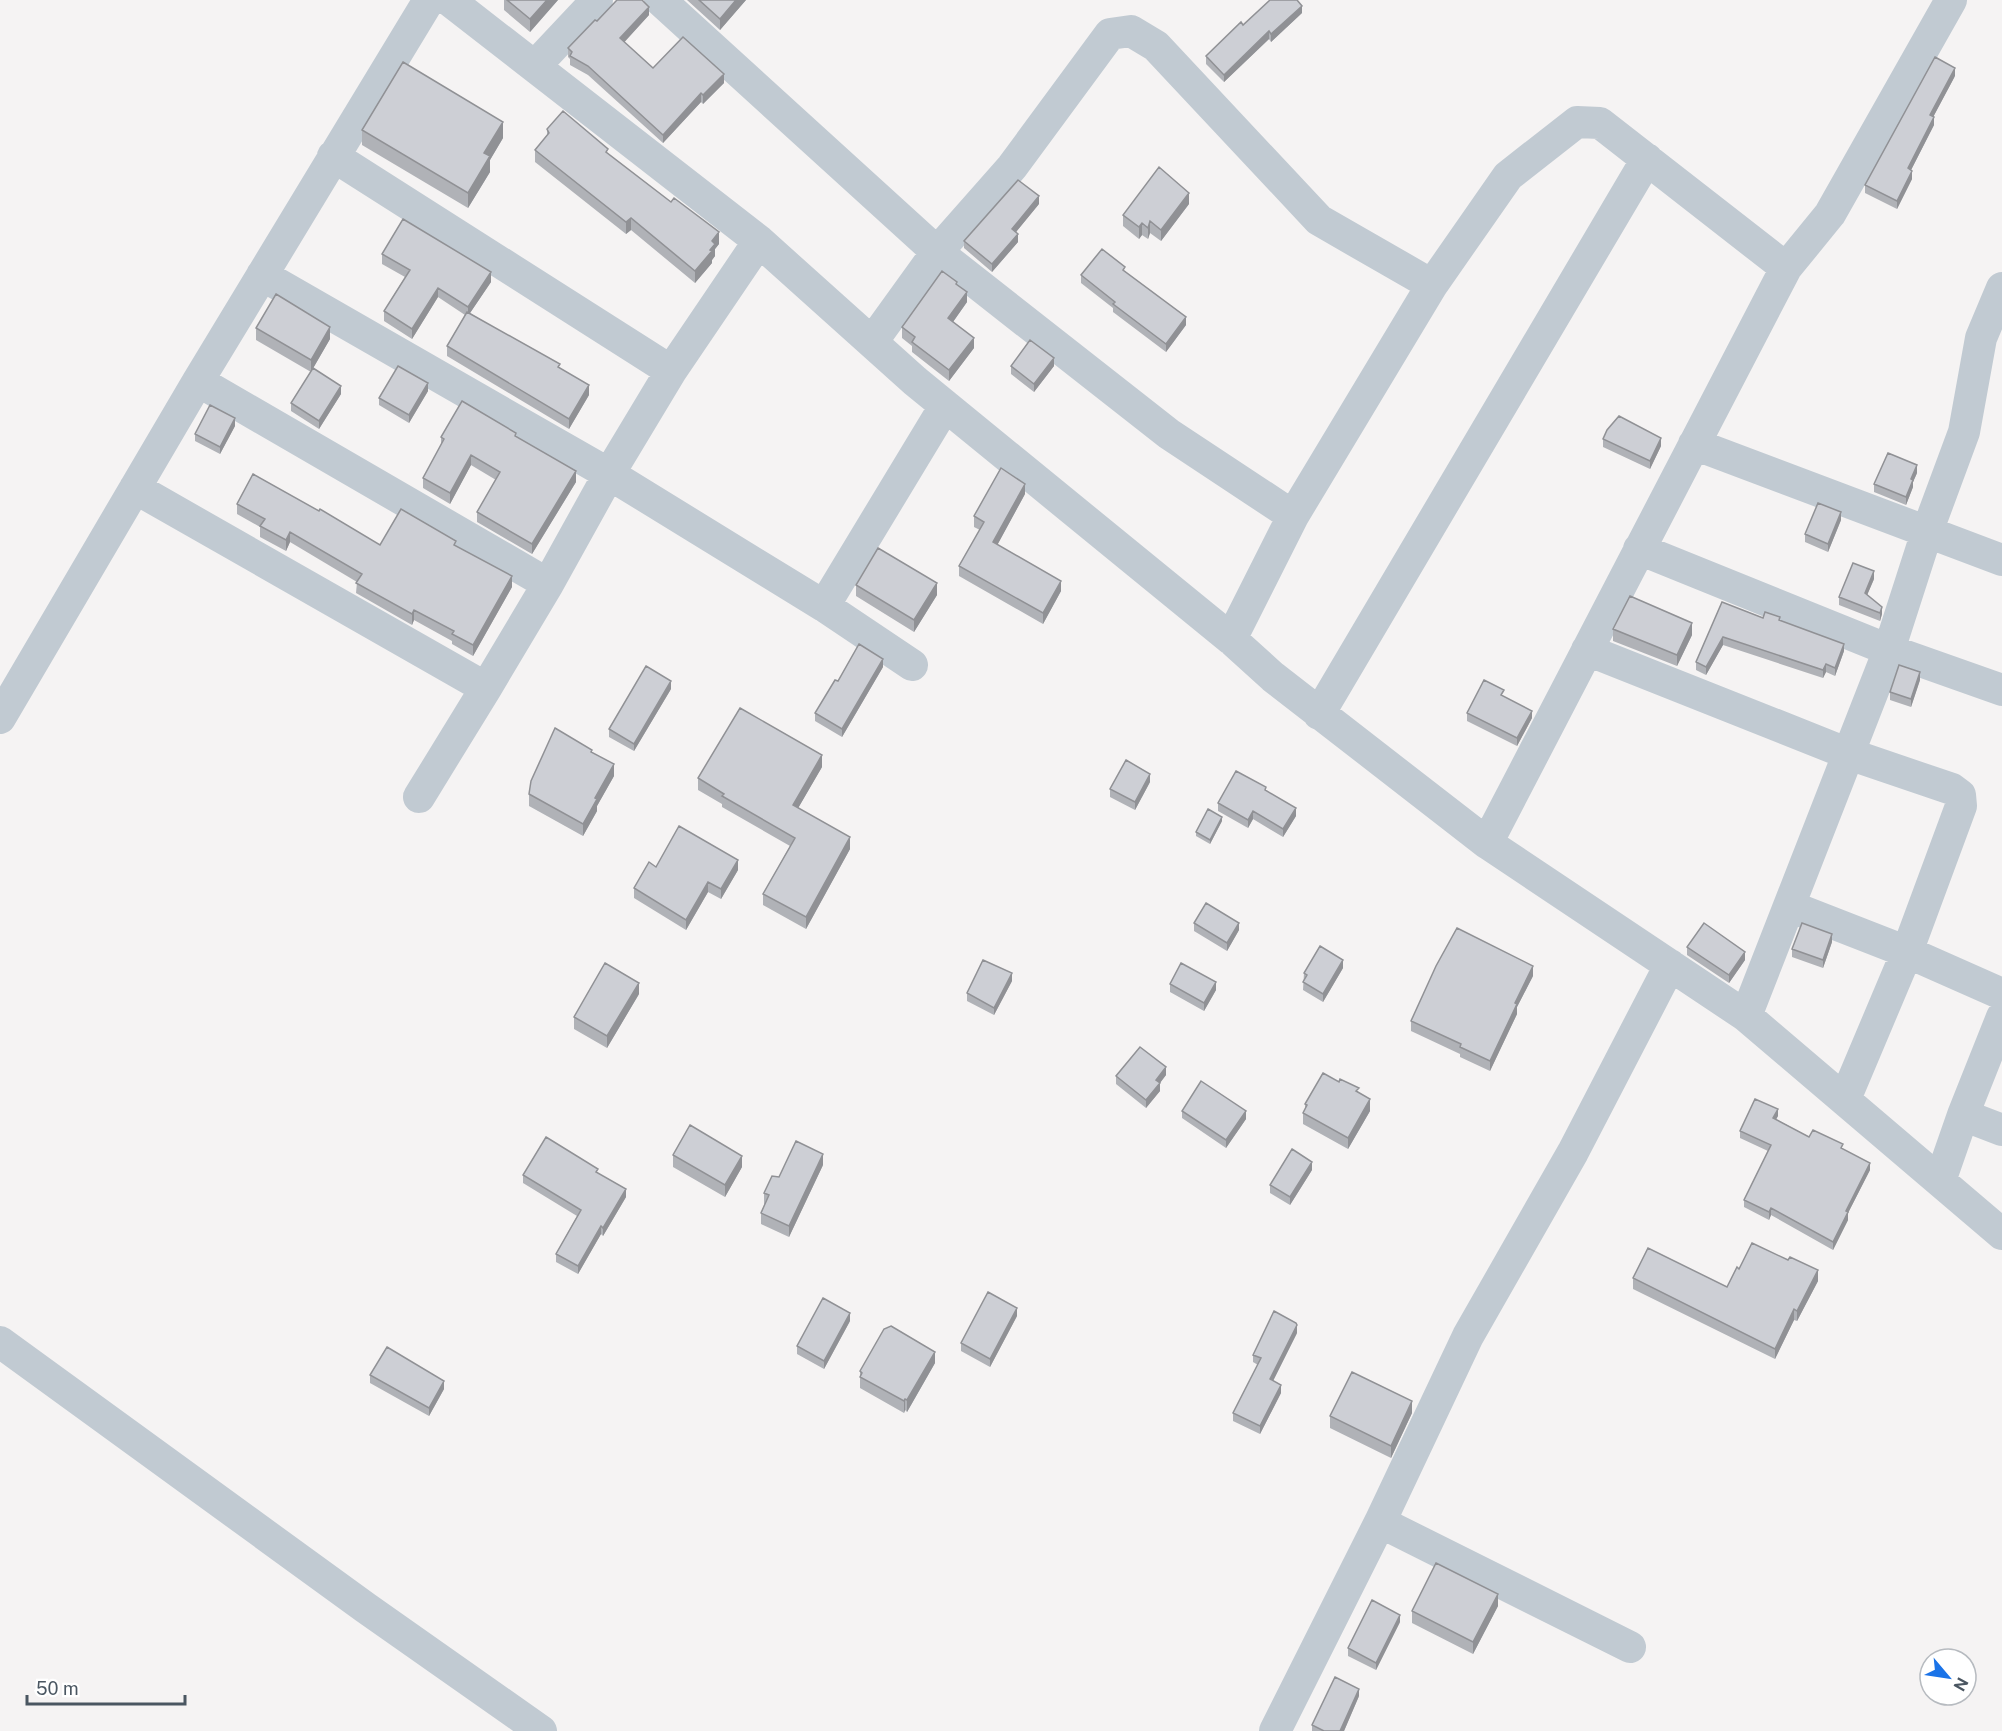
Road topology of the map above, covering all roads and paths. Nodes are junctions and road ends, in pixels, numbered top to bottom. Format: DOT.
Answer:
graph roads {
  1 [pos="429,0"];
  2 [pos="449,0"];
  3 [pos="597,0"];
  4 [pos="660,0"];
  5 [pos="1951,0"];
  6 [pos="535,66"];
  7 [pos="333,156"];
  8 [pos="1647,159"];
  9 [pos="759,241"];
  10 [pos="937,252"];
  11 [pos="1786,268"];
  12 [pos="262,275"];
  13 [pos="1432,285"];
  14 [pos="2002,288"];
  15 [pos="872,342"];
  16 [pos="671,371"];
  17 [pos="198,381"];
  18 [pos="945,406"];
  19 [pos="1694,444"];
  20 [pos="609,474"];
  21 [pos="135,488"];
  22 [pos="1293,516"];
  23 [pos="1927,532"];
  24 [pos="1640,549"];
  25 [pos="2002,560"];
  26 [pos="548,584"];
  27 [pos="824,606"];
  28 [pos="1231,639"];
  29 [pos="1587,650"];
  30 [pos="1888,650"];
  31 [pos="912,665"];
  32 [pos="486,688"];
  33 [pos="2002,690"];
  34 [pos="1319,714"];
  35 [pos="0,718"];
  36 [pos="1849,754"];
  37 [pos="419,797"];
  38 [pos="1486,843"];
  39 [pos="1789,906"];
  40 [pos="1907,952"];
  41 [pos="1670,965"];
  42 [pos="2002,994"];
  43 [pos="1746,1016"];
  44 [pos="2002,1017"];
  45 [pos="1845,1099"];
  46 [pos="1963,1114"];
  47 [pos="2002,1130"];
  48 [pos="1940,1181"];
  49 [pos="2002,1234"];
  50 [pos="0,1342"];
  51 [pos="1380,1522"];
  52 [pos="1630,1647"];
  53 [pos="541,1731"];
  54 [pos="1275,1731"];
  1 -- 7 [label="street"];
  2 -- 6 [label="street"];
  3 -- 6 [label="street"];
  4 -- 10 [label="street"];
  5 -- 11 [label="street"];
  6 -- 9 [label="street"];
  7 -- 12 [label="street"];
  7 -- 16 [label="street"];
  8 -- 11 [label="street"];
  8 -- 13 [label="street"];
  8 -- 34 [label="street"];
  9 -- 15 [label="street"];
  9 -- 16 [label="street"];
  10 -- 13 [label="street"];
  10 -- 15 [label="street"];
  10 -- 22 [label="street"];
  11 -- 19 [label="street"];
  12 -- 17 [label="street"];
  12 -- 20 [label="street"];
  13 -- 22 [label="street"];
  14 -- 23 [label="street"];
  15 -- 18 [label="street"];
  16 -- 20 [label="street"];
  17 -- 21 [label="street"];
  17 -- 26 [label="street"];
  18 -- 27 [label="street"];
  18 -- 28 [label="street"];
  19 -- 23 [label="street"];
  19 -- 24 [label="street"];
  20 -- 26 [label="street"];
  20 -- 27 [label="street"];
  21 -- 32 [label="street"];
  21 -- 35 [label="street"];
  22 -- 28 [label="street"];
  23 -- 25 [label="street"];
  23 -- 30 [label="street"];
  24 -- 29 [label="street"];
  24 -- 30 [label="street"];
  26 -- 32 [label="street"];
  27 -- 31 [label="street"];
  28 -- 34 [label="street"];
  29 -- 36 [label="street"];
  29 -- 38 [label="street"];
  30 -- 33 [label="street"];
  30 -- 36 [label="street"];
  32 -- 37 [label="street"];
  34 -- 38 [label="street"];
  36 -- 39 [label="street"];
  36 -- 40 [label="street"];
  38 -- 41 [label="street"];
  39 -- 40 [label="street"];
  39 -- 43 [label="street"];
  40 -- 42 [label="street"];
  40 -- 45 [label="street"];
  41 -- 43 [label="street"];
  41 -- 51 [label="street"];
  43 -- 45 [label="street"];
  44 -- 46 [label="street"];
  45 -- 48 [label="street"];
  46 -- 47 [label="street"];
  46 -- 48 [label="street"];
  48 -- 49 [label="street"];
  50 -- 53 [label="street"];
  51 -- 52 [label="street"];
  51 -- 54 [label="street"];
}
